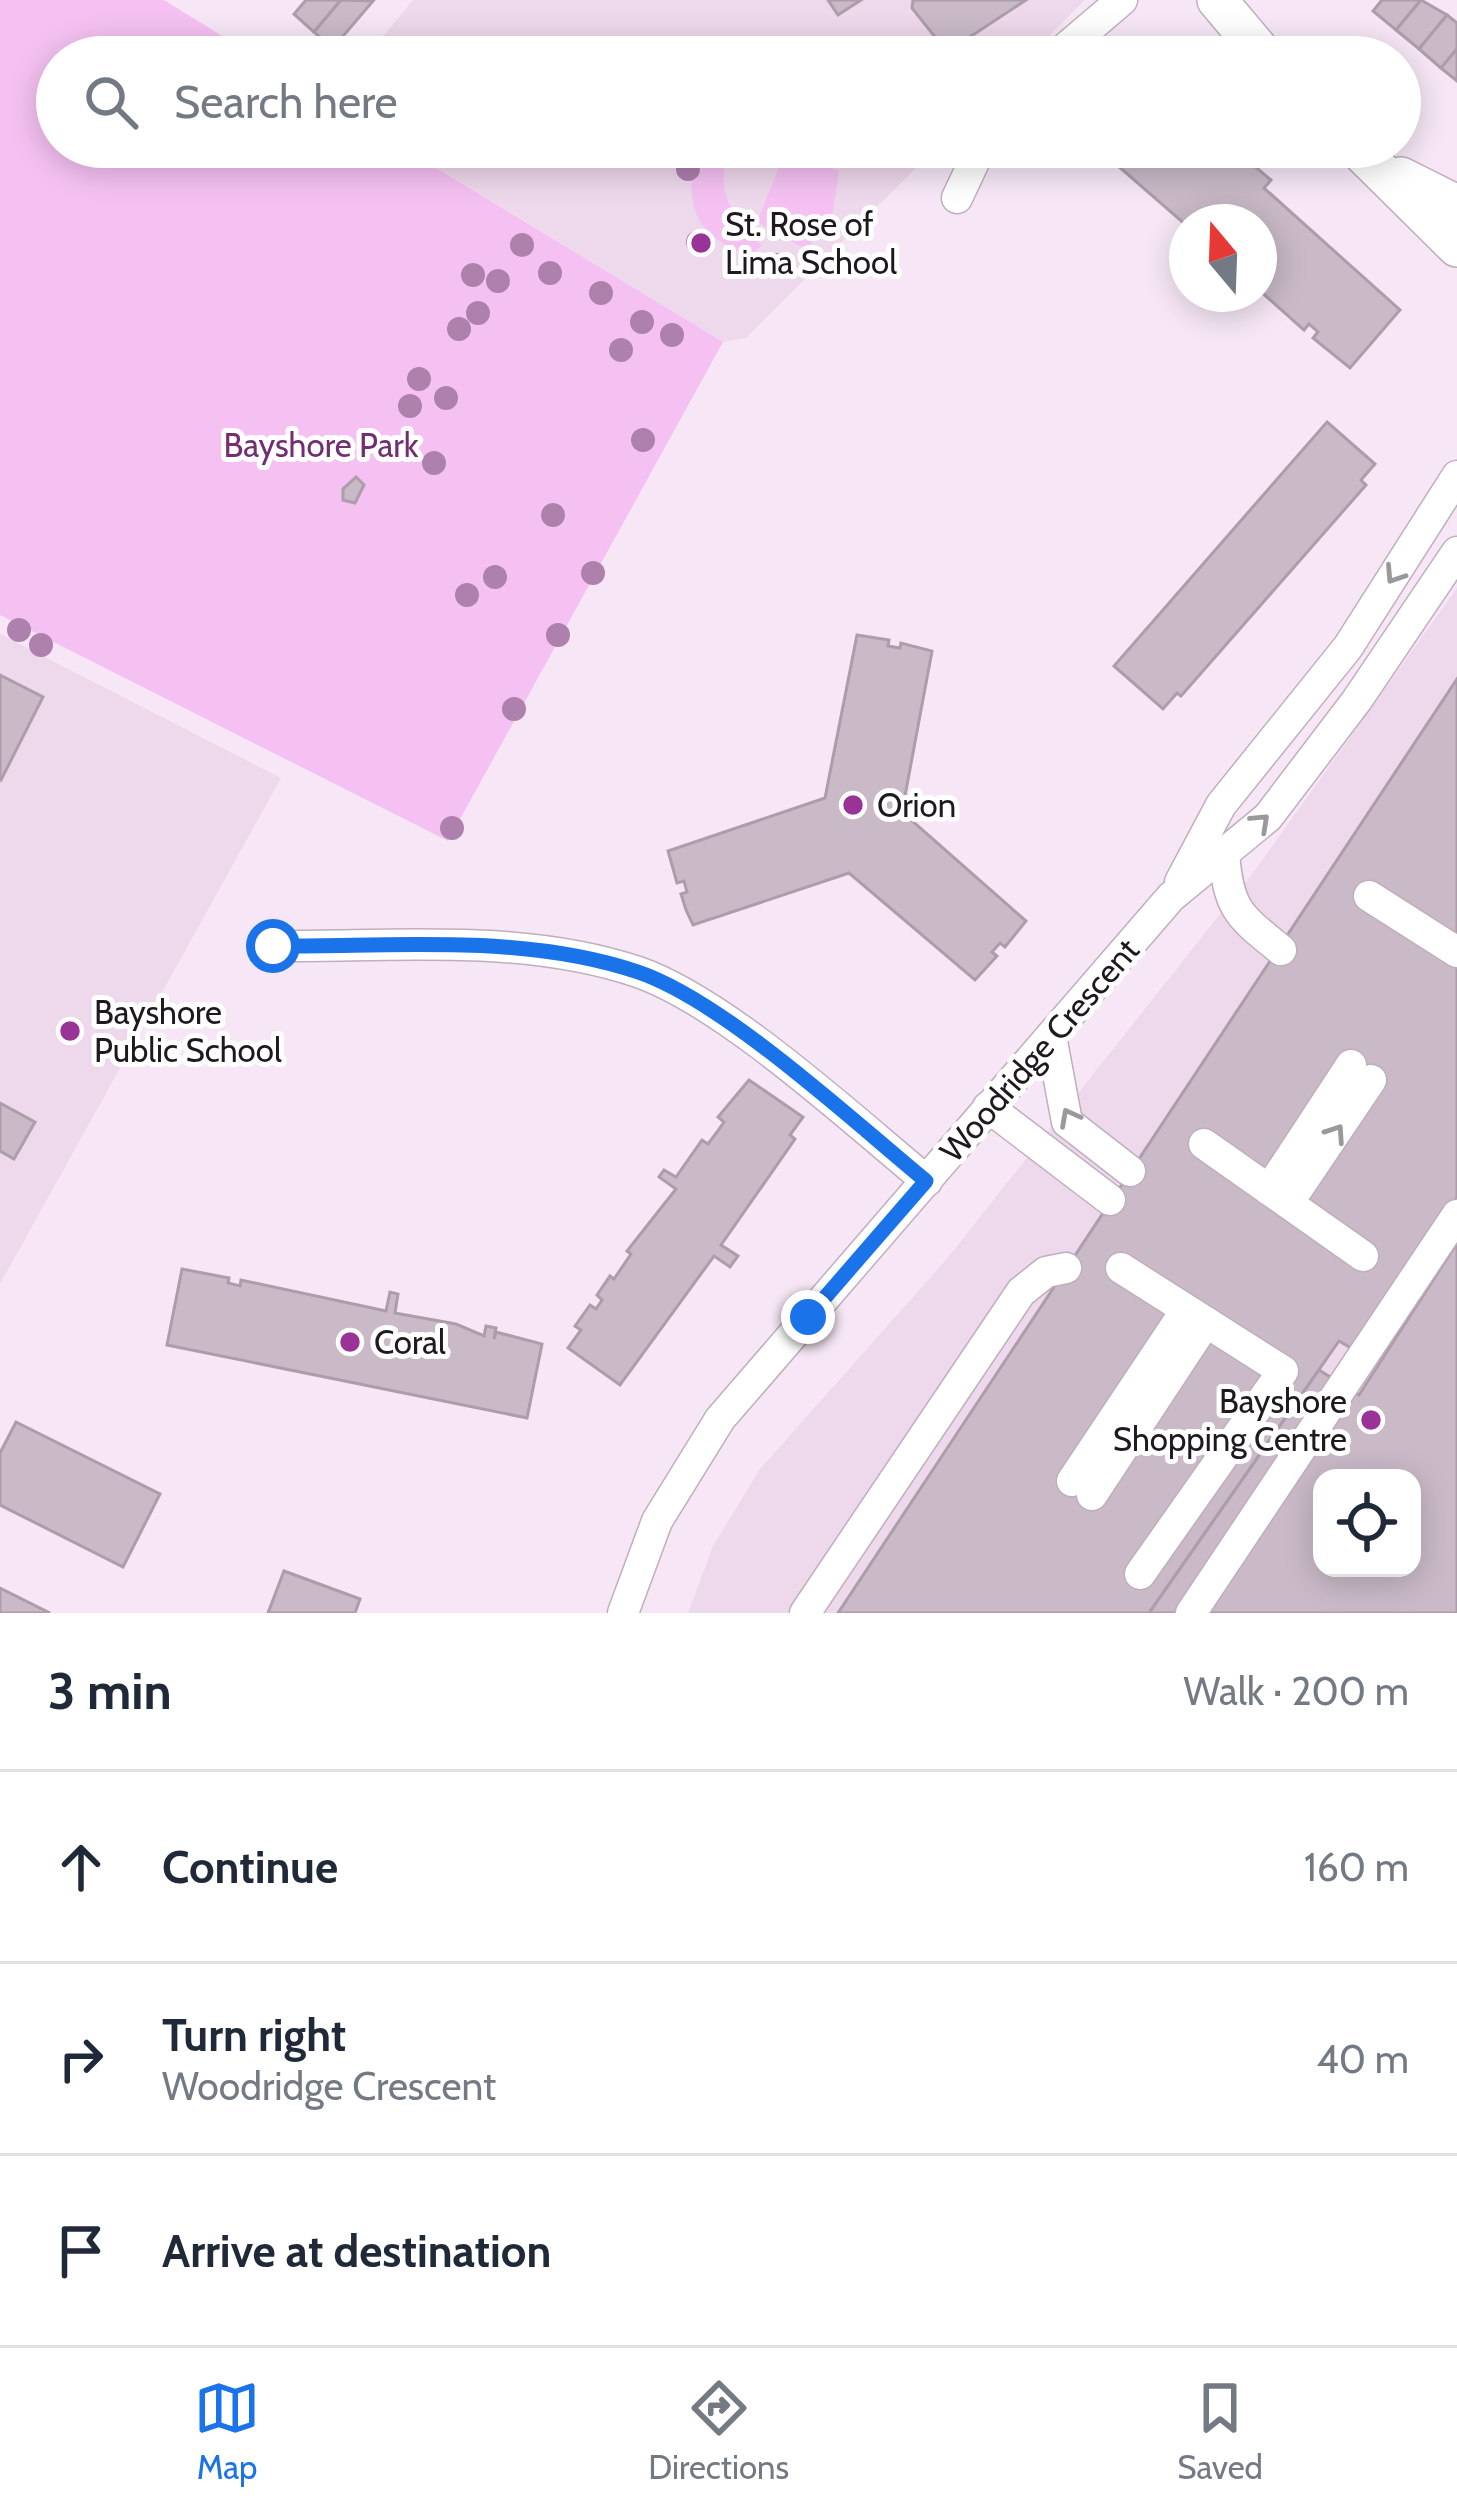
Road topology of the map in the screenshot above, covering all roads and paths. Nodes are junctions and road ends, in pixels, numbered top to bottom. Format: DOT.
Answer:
graph roads {
  1 [pos="1122,0"];
  2 [pos="1217,0"];
  3 [pos="1080,36"];
  4 [pos="1247,36"];
  5 [pos="972,168"];
  6 [pos="1379,168"];
  7 [pos="1388,168"];
  8 [pos="957,198"];
  9 [pos="1457,205"];
  10 [pos="1457,247"];
  11 [pos="1457,476"];
  12 [pos="1457,552"];
  13 [pos="1224,854"];
  14 [pos="1370,896"];
  15 [pos="1171,897"];
  16 [pos="273,946"];
  17 [pos="1451,948"];
  18 [pos="1281,950"];
  19 [pos="1051,1036"];
  20 [pos="1361,1072"];
  21 [pos="988,1107"];
  22 [pos="1204,1144"];
  23 [pos="1130,1171"];
  24 [pos="926,1181"];
  25 [pos="1279,1196"];
  26 [pos="1110,1200"];
  27 [pos="1457,1215"];
  28 [pos="1363,1256"];
  29 [pos="1066,1268"];
  30 [pos="1121,1268"];
  31 [pos="1196,1316"];
  32 [pos="1082,1488"];
  33 [pos="1140,1574"];
  34 [pos="623,1613"];
  35 [pos="805,1613"];
  36 [pos="1191,1613"];
  1 -- 3 [label="street"];
  2 -- 4 [label="main road"];
  5 -- 8 [label="street"];
  6 -- 10 [label="main road"];
  7 -- 9 [label="main road"];
  11 -- 15 [label="street, Woodridge Crescent, one-way"];
  13 -- 12 [label="street, Woodridge Crescent, one-way"];
  13 -- 15 [label="street, Woodridge Crescent"];
  13 -- 18 [label="street"];
  14 -- 17 [label="street"];
  15 -- 19 [label="street, Woodridge Crescent"];
  16 -- 24 [label="street"];
  19 -- 21 [label="street, Woodridge Crescent"];
  23 -- 19 [label="street, one-way"];
  20 -- 25 [label="street"];
  21 -- 24 [label="street, Woodridge Crescent"];
  21 -- 26 [label="street"];
  22 -- 25 [label="street"];
  24 -- 34 [label="street, Woodridge Crescent"];
  25 -- 28 [label="street"];
  27 -- 36 [label="street"];
  29 -- 35 [label="street"];
  30 -- 31 [label="street"];
  31 -- 32 [label="street"];
  31 -- 33 [label="street"];
}
